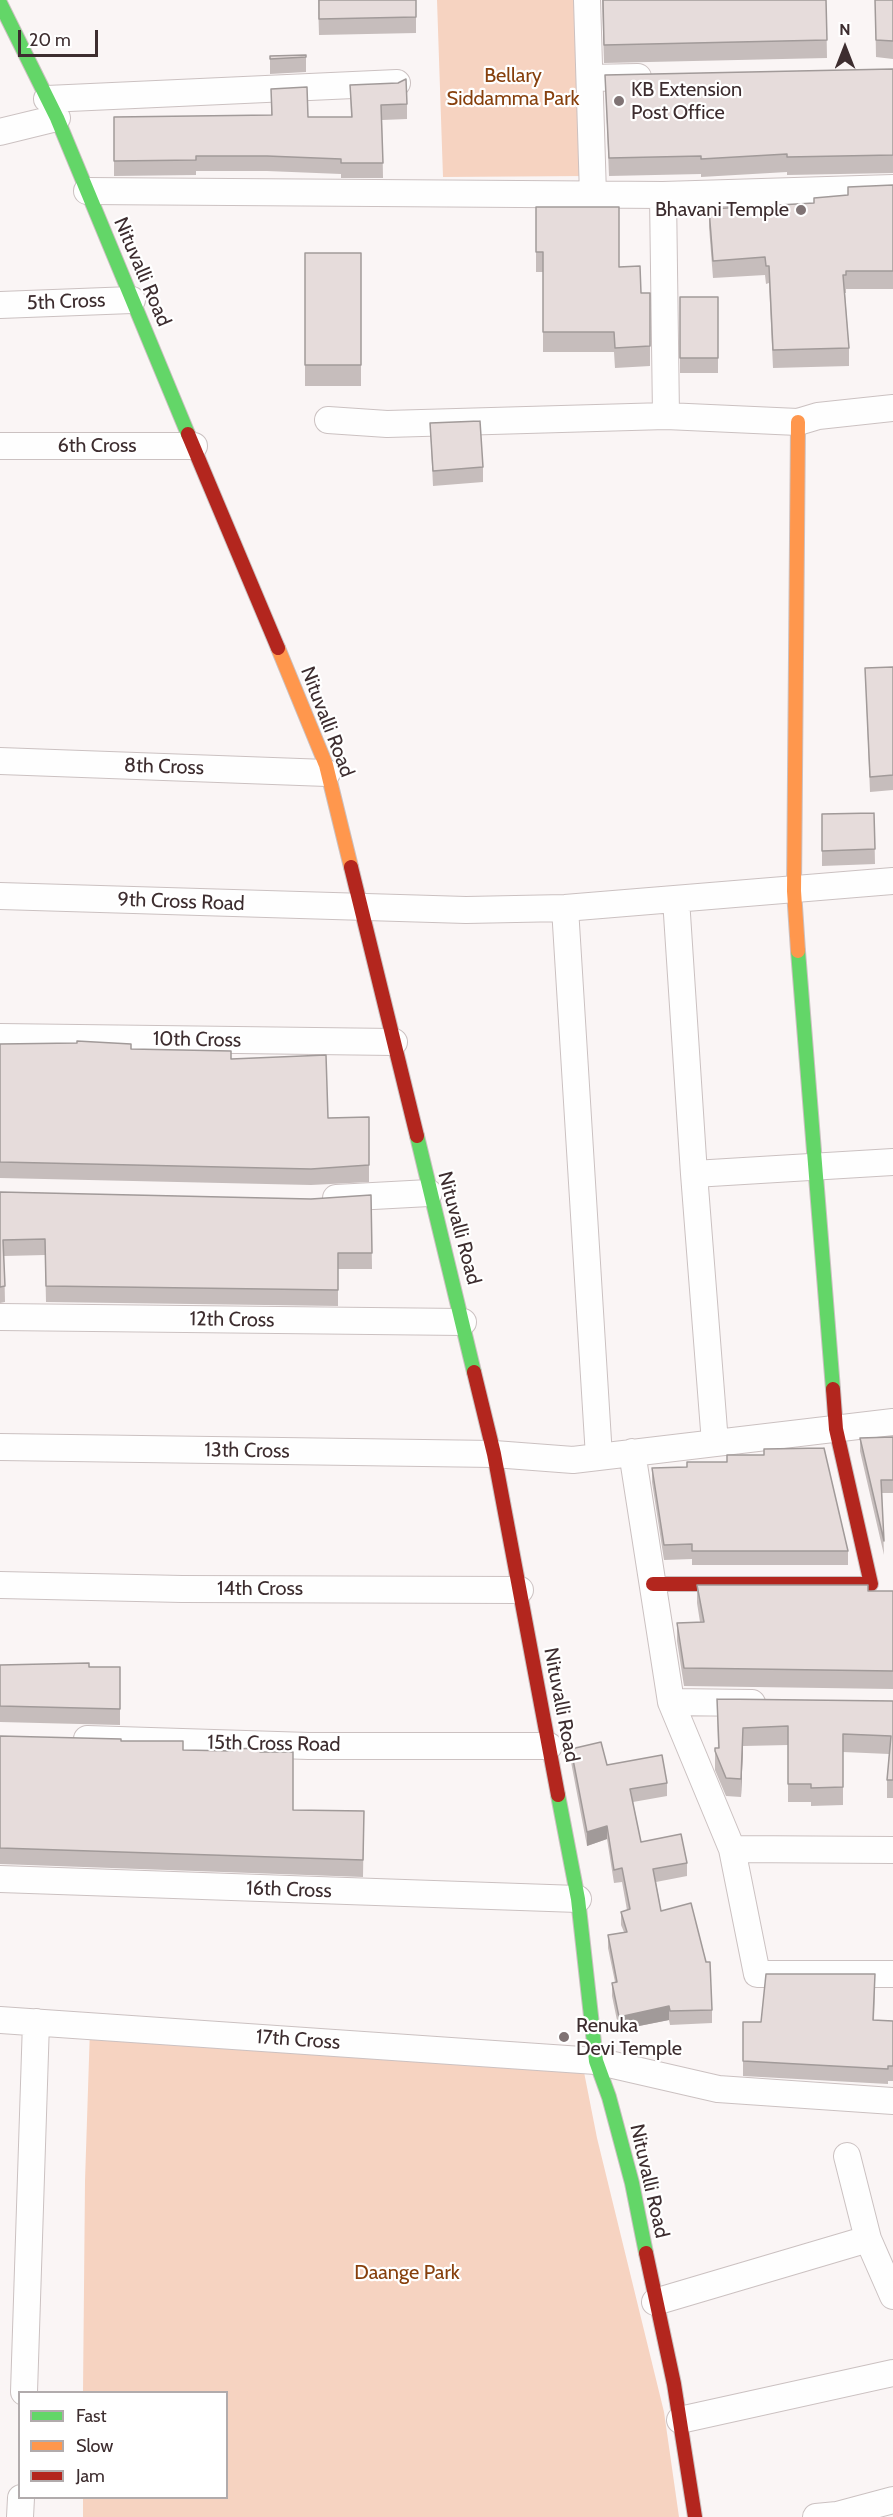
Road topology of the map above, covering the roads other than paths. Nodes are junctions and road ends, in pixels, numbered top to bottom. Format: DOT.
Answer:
graph roads {
  1 [pos="587,0"];
  2 [pos="0,3"];
  3 [pos="660,77"];
  4 [pos="591,78"];
  5 [pos="397,82"];
  6 [pos="52,109"];
  7 [pos="0,132"];
  8 [pos="893,188"];
  9 [pos="87,191"];
  10 [pos="593,195"];
  11 [pos="663,195"];
  12 [pos="132,300"];
  13 [pos="0,305"];
  14 [pos="893,408"];
  15 [pos="666,416"];
  16 [pos="328,420"];
  17 [pos="798,422"];
  18 [pos="0,446"];
  19 [pos="194,446"];
  20 [pos="0,761"];
  21 [pos="327,773"];
  22 [pos="893,881"];
  23 [pos="794,891"];
  24 [pos="0,896"];
  25 [pos="676,899"];
  26 [pos="361,908"];
  27 [pos="565,908"];
  28 [pos="0,1037"];
  29 [pos="394,1042"];
  30 [pos="893,1162"];
  31 [pos="814,1167"];
  32 [pos="694,1174"];
  33 [pos="429,1193"];
  34 [pos="311,1200"];
  35 [pos="0,1317"];
  36 [pos="464,1322"];
  37 [pos="893,1422"];
  38 [pos="836,1429"];
  39 [pos="715,1443"];
  40 [pos="0,1447"];
  41 [pos="632,1452"];
  42 [pos="494,1454"];
  43 [pos="599,1456"];
  44 [pos="652,1584"];
  45 [pos="0,1585"];
  46 [pos="520,1590"];
  47 [pos="671,1702"];
  48 [pos="776,1703"];
  49 [pos="58,1738"];
  50 [pos="549,1746"];
  51 [pos="732,1849"];
  52 [pos="893,1850"];
  53 [pos="0,1880"];
  54 [pos="578,1899"];
  55 [pos="893,1974"];
  56 [pos="0,2020"];
  57 [pos="36,2022"];
  58 [pos="596,2061"];
  59 [pos="893,2101"];
  60 [pos="847,2156"];
  61 [pos="868,2239"];
  62 [pos="893,2296"];
  63 [pos="655,2302"];
  64 [pos="893,2373"];
  65 [pos="24,2391"];
  66 [pos="680,2420"];
  67 [pos="21,2499"];
  68 [pos="893,2500"];
  69 [pos="20,2517"];
  70 [pos="695,2517"];
  71 [pos="816,2517"];
  1 -- 4 [label="street"];
  2 -- 6 [label="street, Nituvalli Road"];
  3 -- 4 [label="street"];
  4 -- 10 [label="street"];
  5 -- 6 [label="street"];
  6 -- 7 [label="street"];
  6 -- 9 [label="street, Nituvalli Road"];
  8 -- 11 [label="street"];
  9 -- 10 [label="street"];
  9 -- 12 [label="street, Nituvalli Road"];
  10 -- 11 [label="street"];
  11 -- 15 [label="street"];
  12 -- 13 [label="street, 5th Cross"];
  12 -- 19 [label="street, Nituvalli Road"];
  14 -- 17 [label="street"];
  15 -- 16 [label="street"];
  15 -- 17 [label="street"];
  17 -- 23 [label="street"];
  18 -- 19 [label="street, 6th Cross"];
  19 -- 21 [label="street, Nituvalli Road"];
  20 -- 21 [label="street, 8th Cross"];
  21 -- 26 [label="street, Nituvalli Road"];
  22 -- 23 [label="street, 9th Cross Road"];
  23 -- 25 [label="street, 9th Cross Road"];
  23 -- 31 [label="street"];
  24 -- 26 [label="street, 9th Cross Road"];
  25 -- 27 [label="street, 9th Cross Road"];
  25 -- 32 [label="street"];
  26 -- 27 [label="street, 9th Cross Road"];
  26 -- 29 [label="street, Nituvalli Road"];
  27 -- 43 [label="street"];
  28 -- 29 [label="street, 10th Cross"];
  29 -- 33 [label="street, Nituvalli Road"];
  30 -- 31 [label="street"];
  31 -- 32 [label="street"];
  31 -- 38 [label="street"];
  32 -- 39 [label="street"];
  33 -- 34 [label="street"];
  33 -- 36 [label="street, Nituvalli Road"];
  35 -- 36 [label="street, 12th Cross"];
  36 -- 42 [label="street, Nituvalli Road"];
  37 -- 38 [label="street, 13th Cross"];
  38 -- 39 [label="street, 13th Cross"];
  38 -- 44 [label="street"];
  39 -- 41 [label="street, 13th Cross"];
  40 -- 42 [label="street, 13th Cross"];
  41 -- 43 [label="street, 13th Cross"];
  41 -- 44 [label="street"];
  42 -- 43 [label="street, 13th Cross"];
  42 -- 46 [label="street, Nituvalli Road"];
  44 -- 47 [label="street"];
  45 -- 46 [label="street, 14th Cross"];
  46 -- 50 [label="street, Nituvalli Road"];
  47 -- 48 [label="street"];
  47 -- 51 [label="street"];
  49 -- 50 [label="street, 15th Cross Road"];
  50 -- 54 [label="street, Nituvalli Road"];
  51 -- 52 [label="street"];
  51 -- 55 [label="street"];
  53 -- 54 [label="street, 16th Cross"];
  54 -- 58 [label="street, Nituvalli Road"];
  56 -- 57 [label="street, 17th Cross"];
  57 -- 58 [label="street, 17th Cross"];
  57 -- 65 [label="street"];
  58 -- 59 [label="street, 17th Cross"];
  58 -- 63 [label="street, Nituvalli Road"];
  60 -- 61 [label="street"];
  61 -- 62 [label="street"];
  61 -- 63 [label="street"];
  63 -- 66 [label="street, Nituvalli Road"];
  64 -- 66 [label="street"];
  66 -- 70 [label="street, Nituvalli Road"];
  67 -- 69 [label="street"];
  68 -- 71 [label="street"];
}
